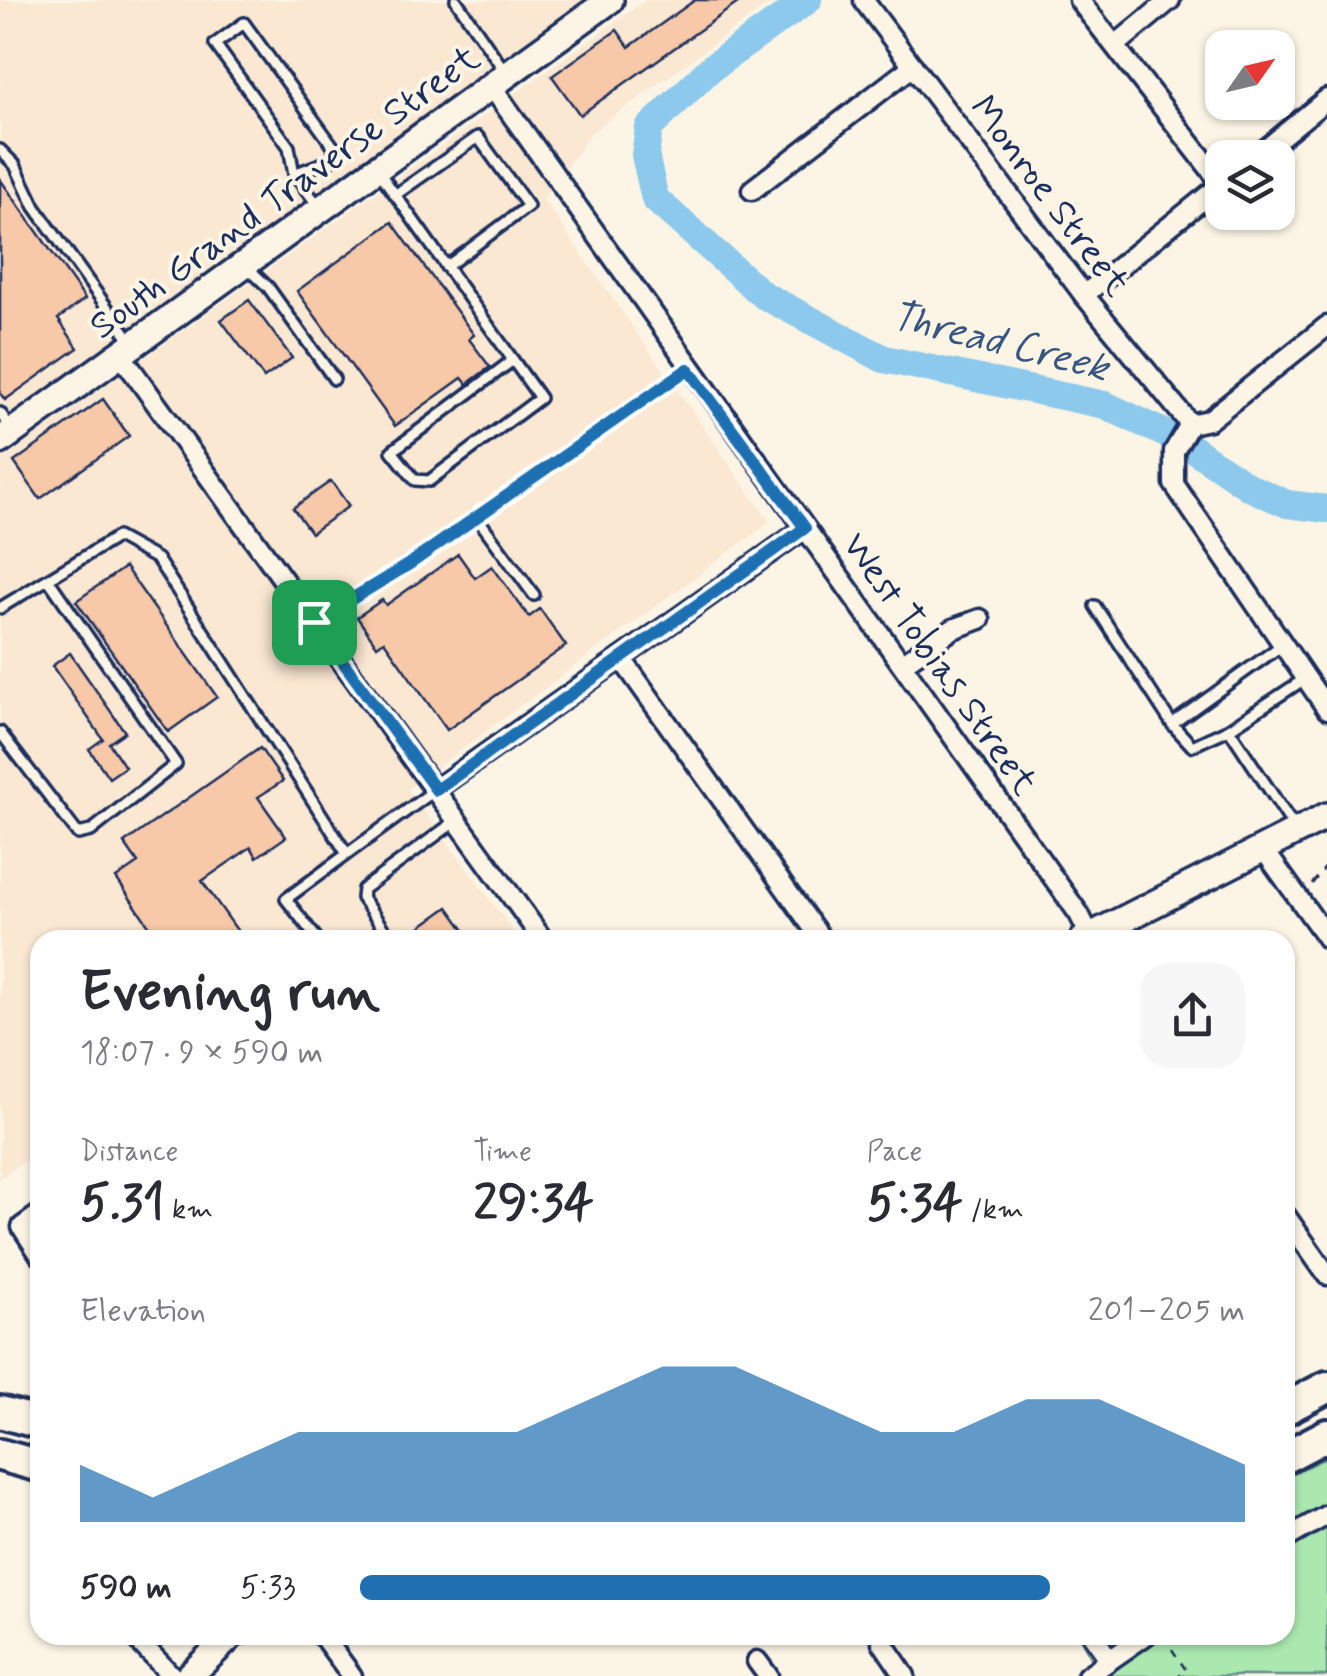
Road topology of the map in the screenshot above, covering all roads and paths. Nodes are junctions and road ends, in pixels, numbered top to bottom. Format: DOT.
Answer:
graph roads {
  1 [pos="456,0"];
  2 [pos="610,0"];
  3 [pos="1079,0"];
  4 [pos="1170,0"];
  5 [pos="864,1"];
  6 [pos="1116,44"];
  7 [pos="913,66"];
  8 [pos="500,81"];
  9 [pos="1327,99"];
  10 [pos="1277,140"];
  11 [pos="0,150"];
  12 [pos="1205,162"];
  13 [pos="378,170"];
  14 [pos="294,174"];
  15 [pos="752,190"];
  16 [pos="395,195"];
  17 [pos="1205,198"];
  18 [pos="322,210"];
  19 [pos="245,265"];
  20 [pos="446,266"];
  21 [pos="1084,295"];
  22 [pos="1327,326"];
  23 [pos="128,350"];
  24 [pos="513,360"];
  25 [pos="688,369"];
  26 [pos="334,379"];
  27 [pos="1190,424"];
  28 [pos="5,429"];
  29 [pos="476,516"];
  30 [pos="805,528"];
  31 [pos="48,579"];
  32 [pos="534,595"];
  33 [pos="1094,606"];
  34 [pos="0,608"];
  35 [pos="980,619"];
  36 [pos="314,622"];
  37 [pos="1282,645"];
  38 [pos="621,658"];
  39 [pos="902,664"];
  40 [pos="1306,678"];
  41 [pos="1327,709"];
  42 [pos="1172,724"];
  43 [pos="1229,729"];
  44 [pos="0,732"];
  45 [pos="436,790"];
  46 [pos="1327,816"];
  47 [pos="457,820"];
  48 [pos="1298,832"];
  49 [pos="1264,850"];
  50 [pos="346,854"];
  51 [pos="1327,865"];
  52 [pos="1311,885"];
  53 [pos="310,930"];
  54 [pos="384,930"];
  55 [pos="536,930"];
  56 [pos="815,930"];
  57 [pos="1085,930"];
  58 [pos="1106,930"];
  59 [pos="1327,938"];
  60 [pos="1295,1229"];
  61 [pos="1327,1275"];
  62 [pos="1327,1387"];
  63 [pos="1295,1404"];
  64 [pos="0,1412"];
  65 [pos="30,1420"];
  66 [pos="1327,1435"];
  67 [pos="1295,1452"];
  68 [pos="0,1455"];
  69 [pos="30,1463"];
  70 [pos="1327,1515"];
  71 [pos="1295,1533"];
  72 [pos="143,1645"];
  73 [pos="222,1645"];
  74 [pos="329,1645"];
  75 [pos="884,1645"];
  76 [pos="1099,1645"];
  77 [pos="1132,1645"];
  78 [pos="1169,1645"];
  79 [pos="1110,1660"];
  80 [pos="172,1676"];
  81 [pos="189,1676"];
  82 [pos="352,1676"];
  83 [pos="905,1676"];
  84 [pos="1087,1676"];
  85 [pos="1179,1676"];
  1 -- 8 [label="lane"];
  2 -- 8 [label="main road, South Grand Traverse Street"];
  3 -- 6 [label="street"];
  4 -- 6 [label="street"];
  5 -- 7 [label="street, Monroe Street"];
  6 -- 12 [label="street"];
  7 -- 15 [label="street"];
  7 -- 21 [label="street, Monroe Street"];
  8 -- 13 [label="main road, South Grand Traverse Street"];
  8 -- 25 [label="street, West Tobias Street"];
  9 -- 10 [label="street"];
  11 -- 23 [label="lane"];
  13 -- 16 [label="lane"];
  13 -- 18 [label="main road, South Grand Traverse Street"];
  14 -- 14 [label="lane"];
  14 -- 18 [label="lane"];
  16 -- 20 [label="lane"];
  16 -- 20 [label="lane"];
  17 -- 21 [label="street"];
  18 -- 19 [label="main road, South Grand Traverse Street"];
  19 -- 23 [label="main road, South Grand Traverse Street"];
  19 -- 26 [label="lane"];
  20 -- 24 [label="lane"];
  21 -- 27 [label="street, Monroe Street"];
  22 -- 27 [label="street"];
  23 -- 28 [label="main road, South Grand Traverse Street"];
  23 -- 36 [label="street"];
  24 -- 24 [label="lane"];
  25 -- 29 [label="lane"];
  25 -- 30 [label="street, West Tobias Street"];
  27 -- 37 [label="street"];
  29 -- 32 [label="lane"];
  29 -- 36 [label="lane"];
  30 -- 38 [label="street"];
  30 -- 39 [label="street, West Tobias Street"];
  31 -- 34 [label="lane"];
  31 -- 44 [label="lane"];
  31 -- 50 [label="lane"];
  33 -- 42 [label="lane"];
  35 -- 39 [label="street"];
  36 -- 45 [label="street"];
  37 -- 40 [label="street"];
  37 -- 42 [label="lane"];
  38 -- 45 [label="street"];
  38 -- 56 [label="street"];
  39 -- 57 [label="street, West Tobias Street"];
  40 -- 41 [label="street"];
  40 -- 43 [label="lane"];
  42 -- 43 [label="lane"];
  43 -- 48 [label="lane"];
  45 -- 47 [label="street"];
  45 -- 50 [label="lane"];
  46 -- 48 [label="main road"];
  47 -- 54 [label="lane"];
  47 -- 55 [label="street"];
  48 -- 49 [label="main road"];
  49 -- 58 [label="main road"];
  49 -- 59 [label="street"];
  50 -- 53 [label="lane"];
  51 -- 52 [label="path"];
  60 -- 61 [label="street"];
  62 -- 63 [label="highway"];
  64 -- 65 [label="highway"];
  66 -- 67 [label="highway"];
  68 -- 69 [label="highway"];
  70 -- 71 [label="street"];
  72 -- 80 [label="street"];
  73 -- 81 [label="main road"];
  74 -- 82 [label="street"];
  75 -- 83 [label="street"];
  76 -- 79 [label="street"];
  77 -- 79 [label="street"];
  78 -- 85 [label="path"];
  79 -- 84 [label="street"];
}
